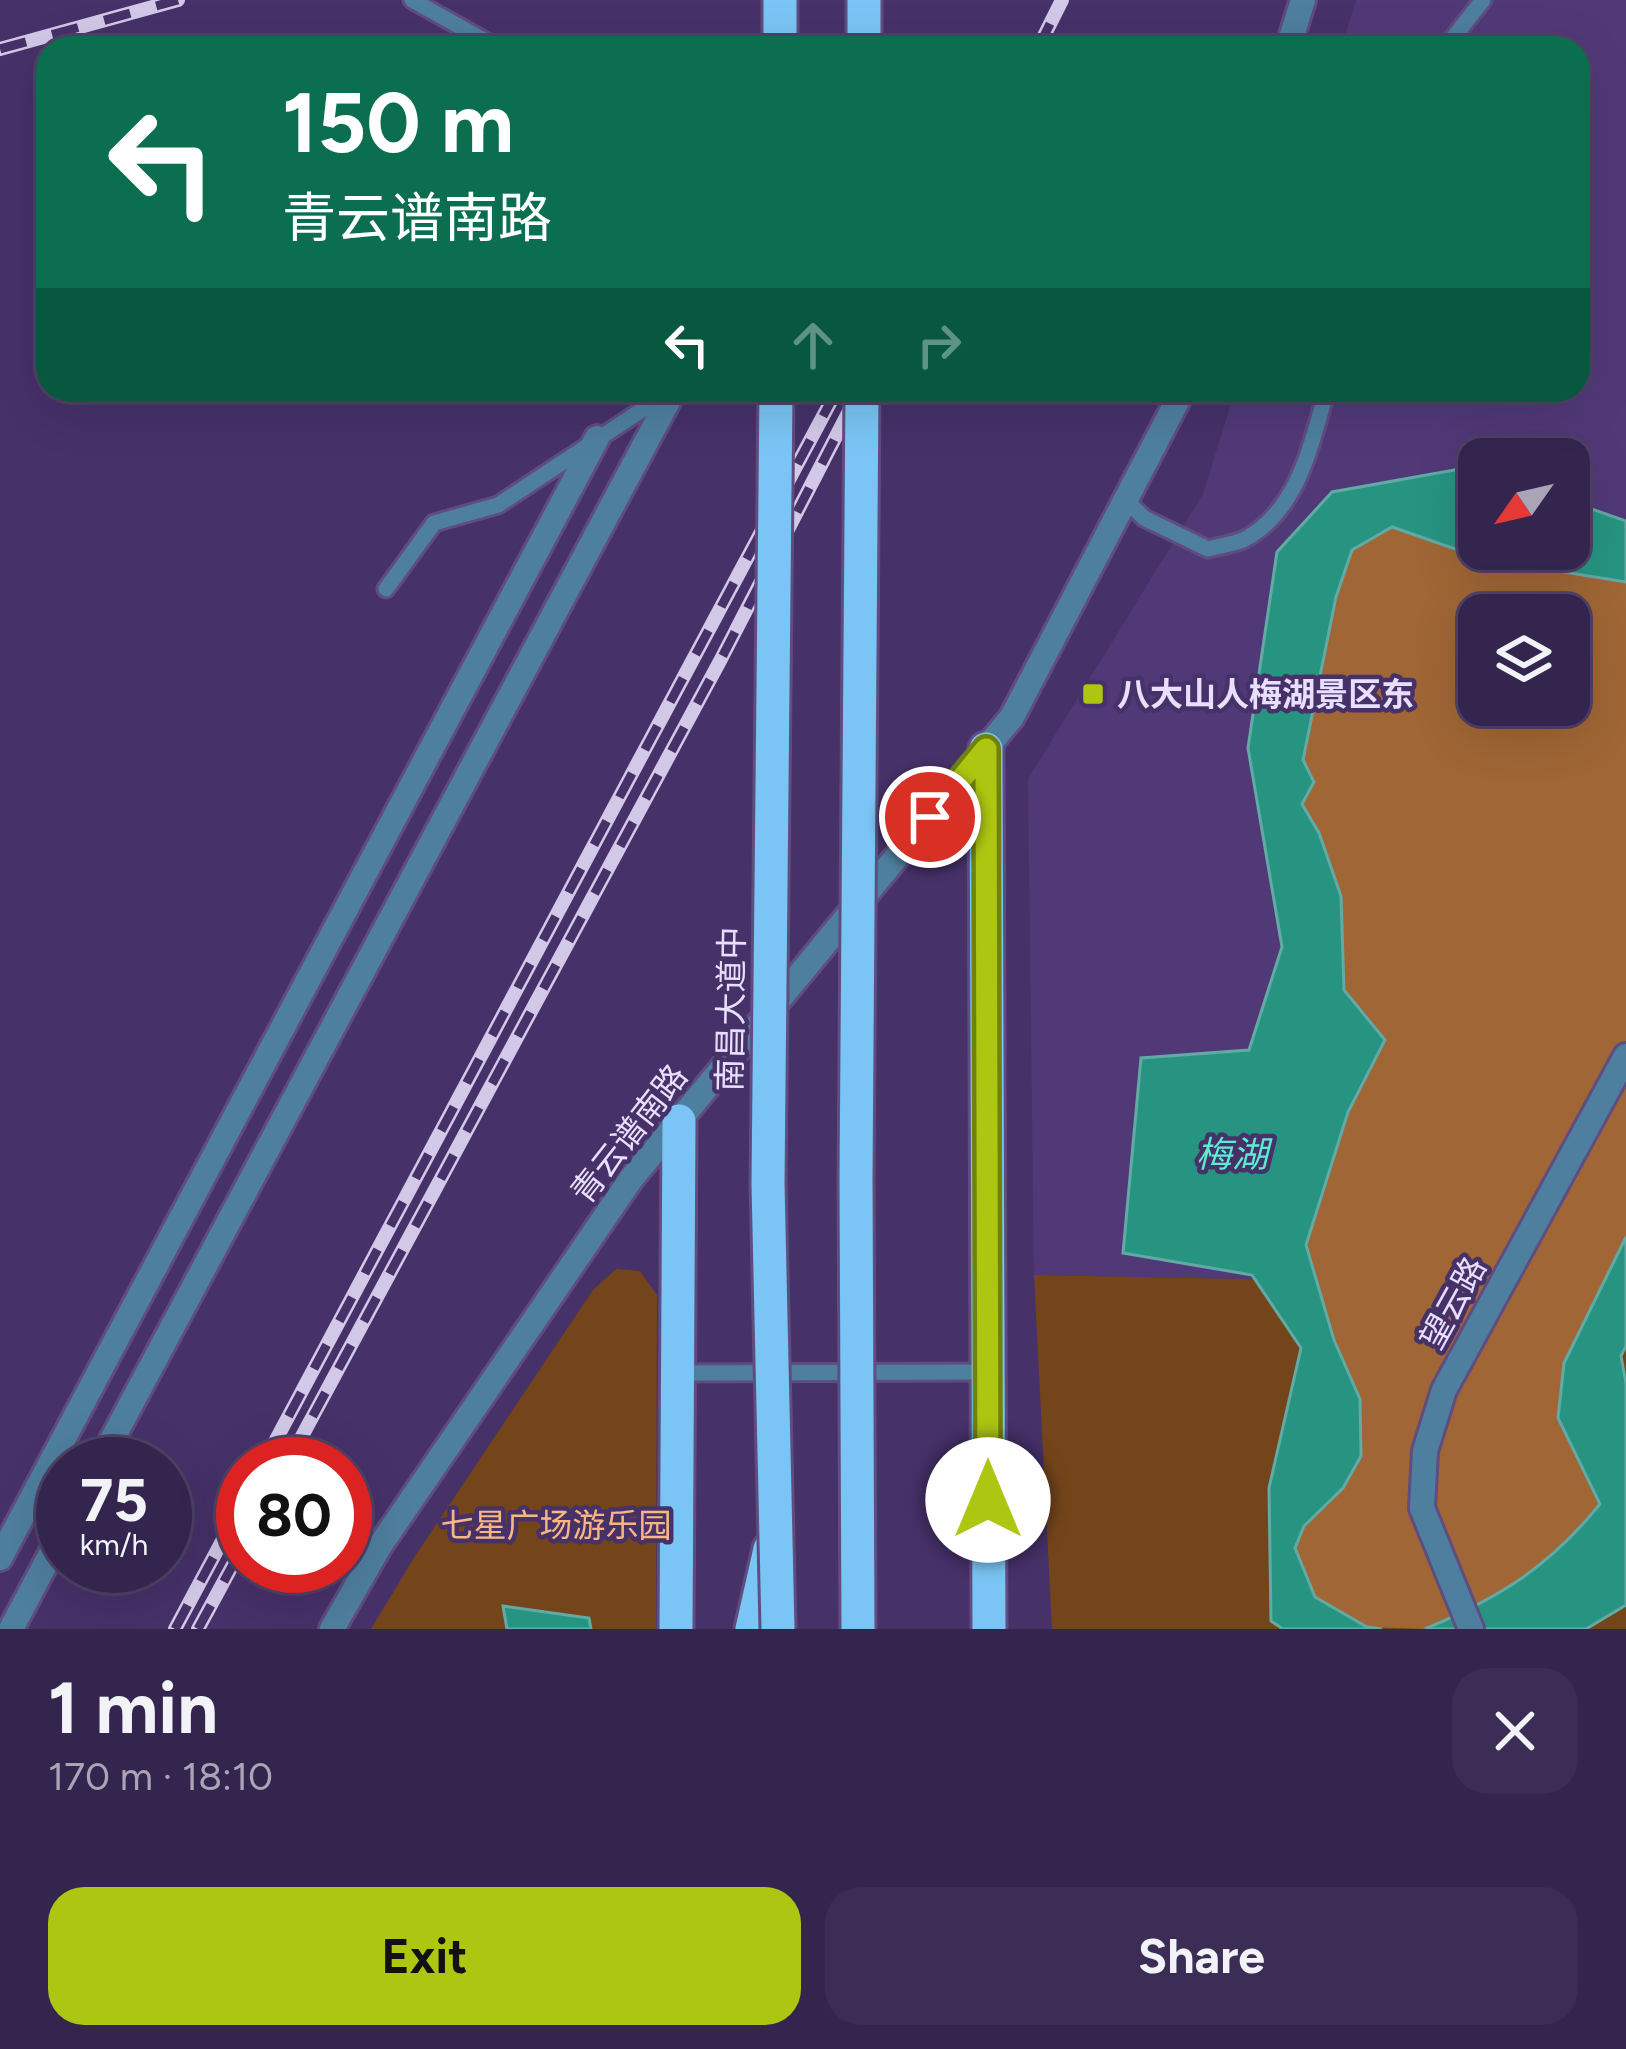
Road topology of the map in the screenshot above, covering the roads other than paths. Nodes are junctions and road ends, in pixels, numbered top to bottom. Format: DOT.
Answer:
graph roads {
  1 [pos="412,0"];
  2 [pos="780,0"];
  3 [pos="864,0"];
  4 [pos="1303,0"];
  5 [pos="1484,0"];
  6 [pos="476,36"];
  7 [pos="780,36"];
  8 [pos="864,36"];
  9 [pos="1292,36"];
  10 [pos="1454,36"];
  11 [pos="653,402"];
  12 [pos="666,402"];
  13 [pos="776,402"];
  14 [pos="862,402"];
  15 [pos="1177,402"];
  16 [pos="1324,402"];
  17 [pos="597,438"];
  18 [pos="1127,501"];
  19 [pos="386,589"];
  20 [pos="986,749"];
  21 [pos="1626,1056"];
  22 [pos="679,1121"];
  23 [pos="988,1372"];
  24 [pos="678,1373"];
  25 [pos="113,1437"];
  26 [pos="777,1518"];
  27 [pos="0,1558"];
  28 [pos="36,1582"];
  29 [pos="11,1629"];
  30 [pos="332,1629"];
  31 [pos="676,1629"];
  32 [pos="752,1629"];
  33 [pos="778,1629"];
  34 [pos="858,1629"];
  35 [pos="989,1629"];
  36 [pos="1472,1629"];
  1 -- 6 [label="lane"];
  2 -- 7 [label="highway"];
  3 -- 8 [label="highway"];
  4 -- 9 [label="street"];
  5 -- 10 [label="lane"];
  11 -- 17 [label="lane"];
  12 -- 25 [label="street"];
  13 -- 26 [label="highway, 南昌大道中, bridge"];
  14 -- 34 [label="highway, bridge"];
  15 -- 18 [label="street, 青云谱南路"];
  16 -- 18 [label="lane"];
  17 -- 19 [label="lane"];
  17 -- 27 [label="street"];
  18 -- 20 [label="street, 青云谱南路"];
  20 -- 22 [label="street, 青云谱南路"];
  20 -- 23 [label="highway"];
  21 -- 36 [label="street, 望云路"];
  22 -- 24 [label="highway"];
  22 -- 30 [label="street, 青云谱南路"];
  23 -- 24 [label="lane"];
  23 -- 35 [label="highway"];
  24 -- 31 [label="highway"];
  26 -- 32 [label="highway, bridge"];
  26 -- 33 [label="highway, 南昌大道中, bridge"];
  28 -- 29 [label="street"];
}
